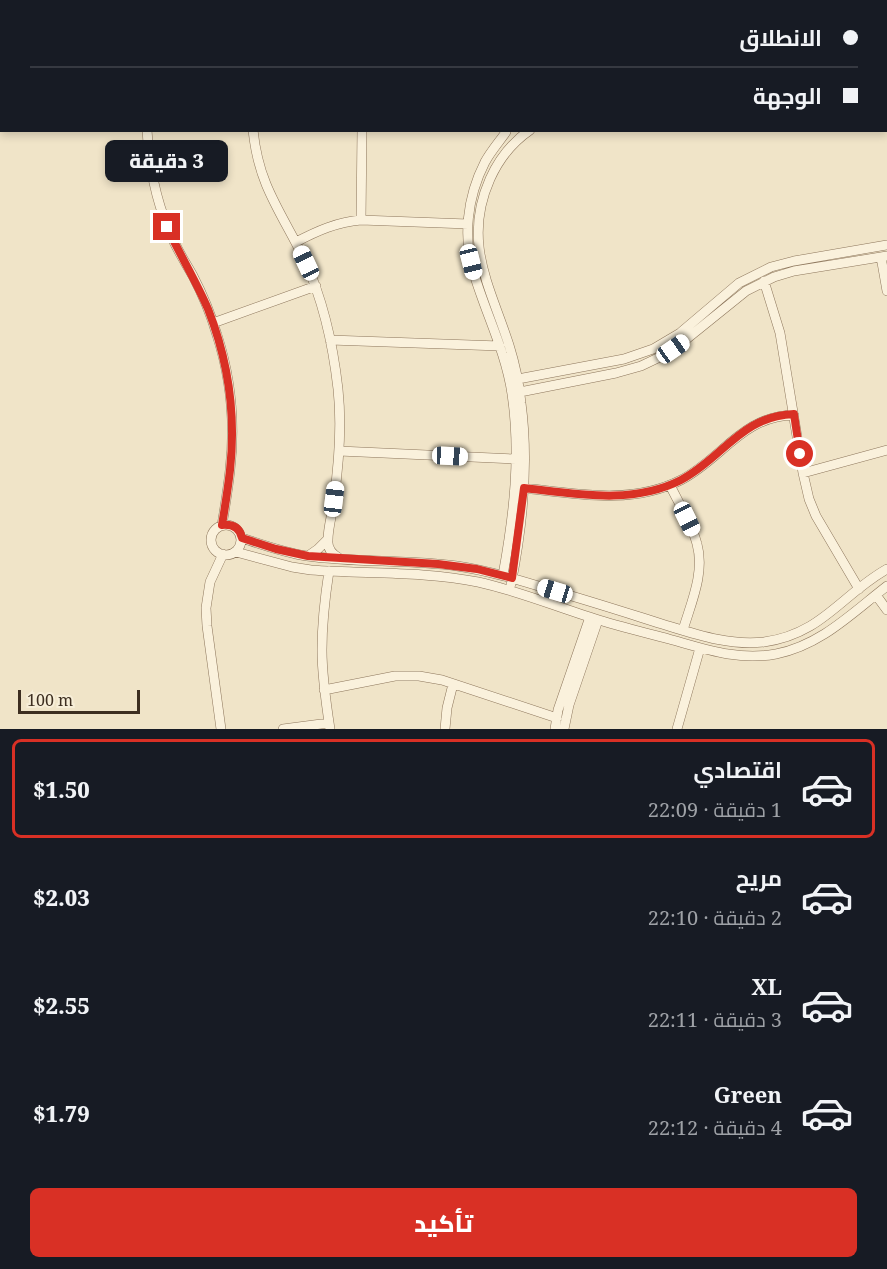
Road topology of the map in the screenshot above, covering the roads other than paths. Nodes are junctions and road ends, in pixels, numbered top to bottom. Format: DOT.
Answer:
graph roads {
  1 [pos="147,132"];
  2 [pos="253,132"];
  3 [pos="362,132"];
  4 [pos="505,132"];
  5 [pos="506,132"];
  6 [pos="528,132"];
  7 [pos="512,145"];
  8 [pos="361,220"];
  9 [pos="468,224"];
  10 [pos="296,242"];
  11 [pos="887,245"];
  12 [pos="884,256"];
  13 [pos="764,281"];
  14 [pos="316,286"];
  15 [pos="887,291"];
  16 [pos="213,323"];
  17 [pos="330,340"];
  18 [pos="500,346"];
  19 [pos="518,379"];
  20 [pos="520,392"];
  21 [pos="794,414"];
  22 [pos="887,450"];
  23 [pos="339,451"];
  24 [pos="516,459"];
  25 [pos="803,473"];
  26 [pos="670,485"];
  27 [pos="524,488"];
  28 [pos="222,525"];
  29 [pos="242,538"];
  30 [pos="327,540"];
  31 [pos="236,552"];
  32 [pos="223,555"];
  33 [pos="308,556"];
  34 [pos="339,558"];
  35 [pos="887,569"];
  36 [pos="329,571"];
  37 [pos="507,577"];
  38 [pos="887,586"];
  39 [pos="858,589"];
  40 [pos="510,591"];
  41 [pos="876,595"];
  42 [pos="887,610"];
  43 [pos="594,618"];
  44 [pos="683,630"];
  45 [pos="700,648"];
  46 [pos="453,684"];
  47 [pos="324,690"];
  48 [pos="556,718"];
  49 [pos="330,726"];
  50 [pos="221,729"];
  51 [pos="283,729"];
  52 [pos="445,729"];
  53 [pos="555,729"];
  54 [pos="564,729"];
  55 [pos="677,729"];
  1 -- 16 [label="street"];
  2 -- 10 [label="street"];
  3 -- 8 [label="street"];
  4 -- 9 [label="street"];
  5 -- 7 [label="street"];
  6 -- 7 [label="street"];
  7 -- 19 [label="street"];
  8 -- 9 [label="street"];
  8 -- 10 [label="street"];
  9 -- 18 [label="street"];
  10 -- 14 [label="street"];
  11 -- 19 [label="street"];
  12 -- 13 [label="street"];
  12 -- 15 [label="street"];
  13 -- 20 [label="street"];
  13 -- 21 [label="street"];
  14 -- 16 [label="street"];
  14 -- 17 [label="street"];
  16 -- 28 [label="street"];
  17 -- 18 [label="street"];
  17 -- 23 [label="street"];
  18 -- 24 [label="street"];
  19 -- 20 [label="street"];
  20 -- 27 [label="street"];
  21 -- 25 [label="street"];
  21 -- 26 [label="street"];
  22 -- 25 [label="street"];
  23 -- 24 [label="street"];
  23 -- 30 [label="street"];
  24 -- 37 [label="street"];
  25 -- 39 [label="street"];
  26 -- 27 [label="street"];
  26 -- 44 [label="street"];
  27 -- 37 [label="street"];
  28 -- 29 [label="street"];
  28 -- 32 [label="street"];
  29 -- 31 [label="street"];
  29 -- 33 [label="street"];
  30 -- 33 [label="street"];
  30 -- 34 [label="street"];
  31 -- 32 [label="street"];
  31 -- 36 [label="street"];
  32 -- 50 [label="street"];
  33 -- 34 [label="street"];
  34 -- 37 [label="street"];
  35 -- 39 [label="street"];
  36 -- 40 [label="street"];
  36 -- 47 [label="street"];
  37 -- 40 [label="street"];
  37 -- 44 [label="street"];
  38 -- 41 [label="street"];
  39 -- 44 [label="street"];
  40 -- 43 [label="street"];
  41 -- 42 [label="street"];
  41 -- 45 [label="street"];
  43 -- 45 [label="street"];
  43 -- 48 [label="street"];
  43 -- 54 [label="street"];
  45 -- 55 [label="street"];
  46 -- 47 [label="street"];
  46 -- 48 [label="street"];
  46 -- 52 [label="street"];
  47 -- 49 [label="street"];
  48 -- 53 [label="street"];
  49 -- 51 [label="street"];
}
